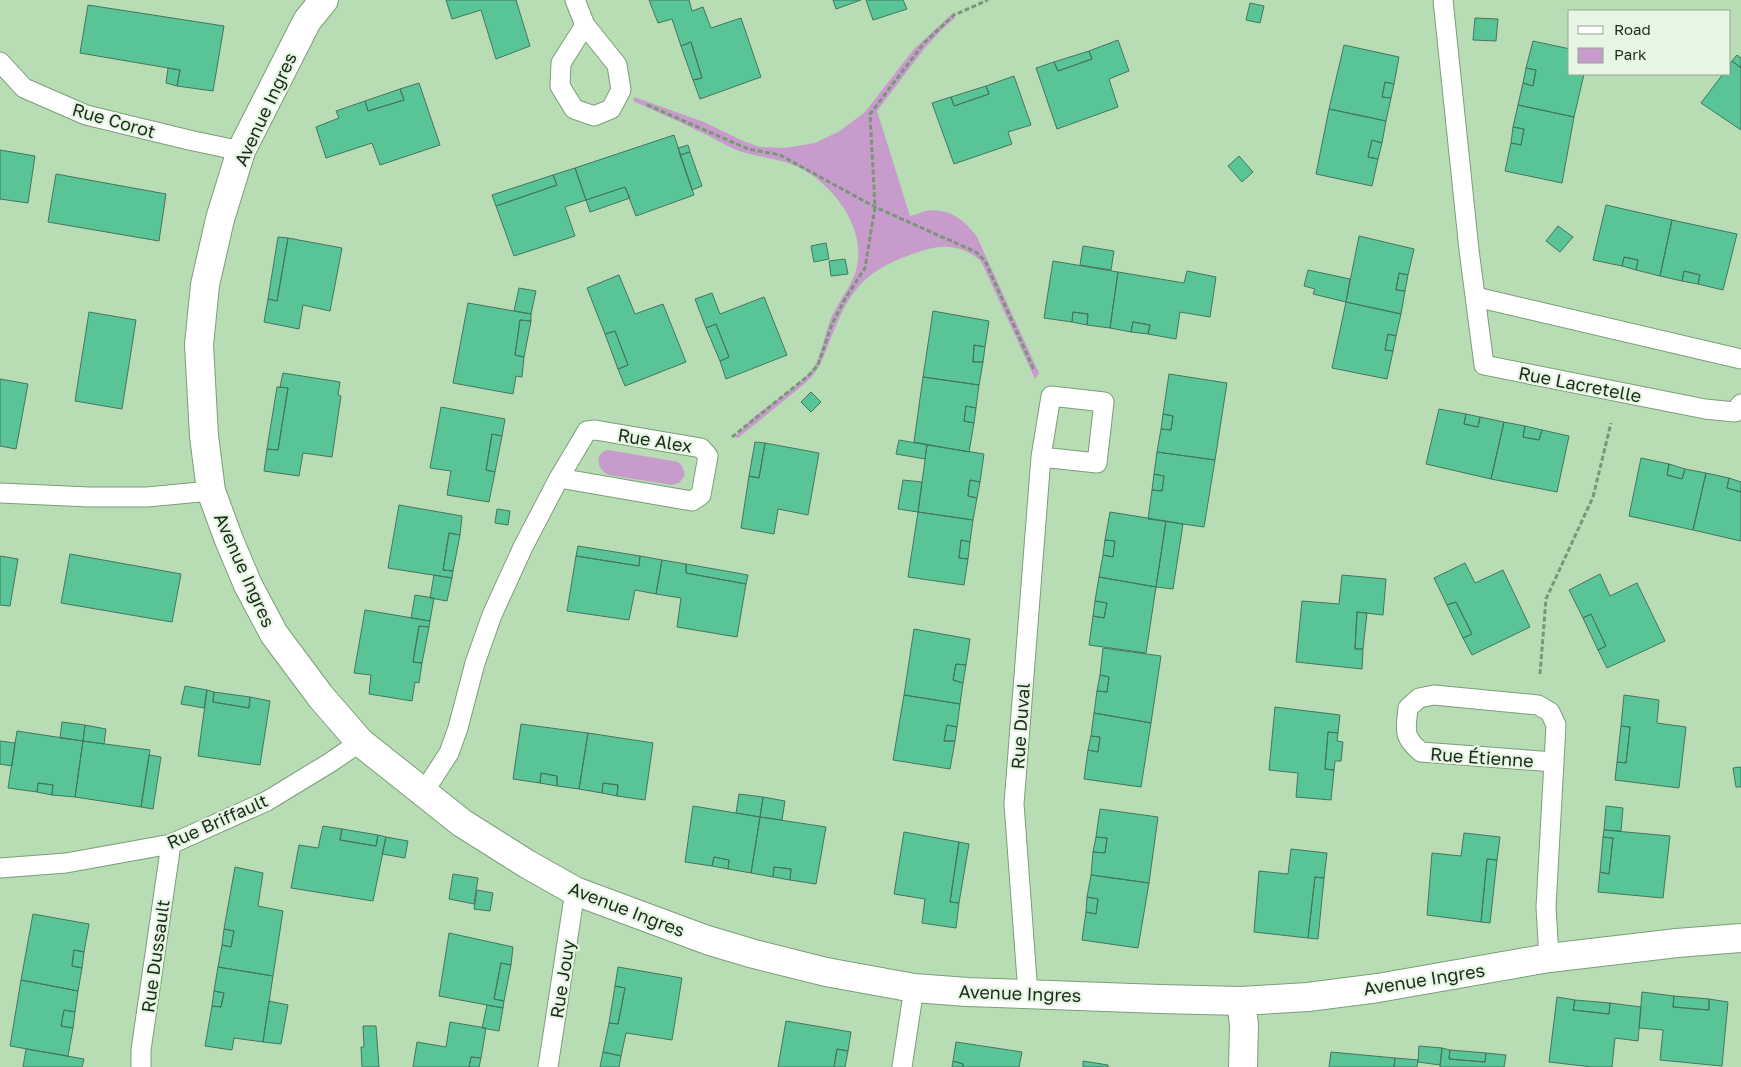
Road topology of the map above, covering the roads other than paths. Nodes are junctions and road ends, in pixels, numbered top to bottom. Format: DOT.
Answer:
graph roads {
  1 [pos="324,0"];
  2 [pos="574,0"];
  3 [pos="1443,0"];
  4 [pos="585,25"];
  5 [pos="0,62"];
  6 [pos="241,151"];
  7 [pos="1476,297"];
  8 [pos="1741,359"];
  9 [pos="1741,404"];
  10 [pos="1041,458"];
  11 [pos="559,478"];
  12 [pos="211,491"];
  13 [pos="0,493"];
  14 [pos="360,742"];
  15 [pos="1554,762"];
  16 [pos="423,793"];
  17 [pos="171,844"];
  18 [pos="0,868"];
  19 [pos="575,891"];
  20 [pos="1741,938"];
  21 [pos="1548,958"];
  22 [pos="914,988"];
  23 [pos="1028,994"];
  24 [pos="1241,1000"];
  25 [pos="141,1067"];
  26 [pos="548,1067"];
  27 [pos="902,1067"];
  28 [pos="1243,1067"];
  1 -- 6 [label="street, Avenue Ingres"];
  2 -- 4 [label="lane"];
  3 -- 7 [label="lane, Rue Lacretelle"];
  4 -- 4 [label="lane"];
  5 -- 6 [label="lane, Rue Corot"];
  6 -- 12 [label="street, Avenue Ingres"];
  7 -- 8 [label="lane"];
  7 -- 9 [label="lane, Rue Lacretelle"];
  10 -- 10 [label="lane, Rue Duval"];
  10 -- 23 [label="lane, Rue Duval"];
  11 -- 11 [label="lane, Rue Alex"];
  11 -- 16 [label="lane, Rue Alex"];
  12 -- 13 [label="lane"];
  12 -- 14 [label="street, Avenue Ingres"];
  14 -- 16 [label="street, Avenue Ingres"];
  14 -- 17 [label="lane, Rue Briffault"];
  15 -- 15 [label="lane, Rue Étienne"];
  15 -- 21 [label="lane, Rue Étienne"];
  16 -- 19 [label="street, Avenue Ingres"];
  17 -- 18 [label="lane, Rue Briffault"];
  17 -- 25 [label="lane, Rue Dussault"];
  19 -- 22 [label="street, Avenue Ingres"];
  19 -- 26 [label="lane, Rue Jouy"];
  20 -- 21 [label="street, Avenue Ingres"];
  21 -- 24 [label="street, Avenue Ingres"];
  22 -- 23 [label="street, Avenue Ingres"];
  22 -- 27 [label="lane"];
  23 -- 24 [label="street, Avenue Ingres"];
  24 -- 28 [label="street"];
}
